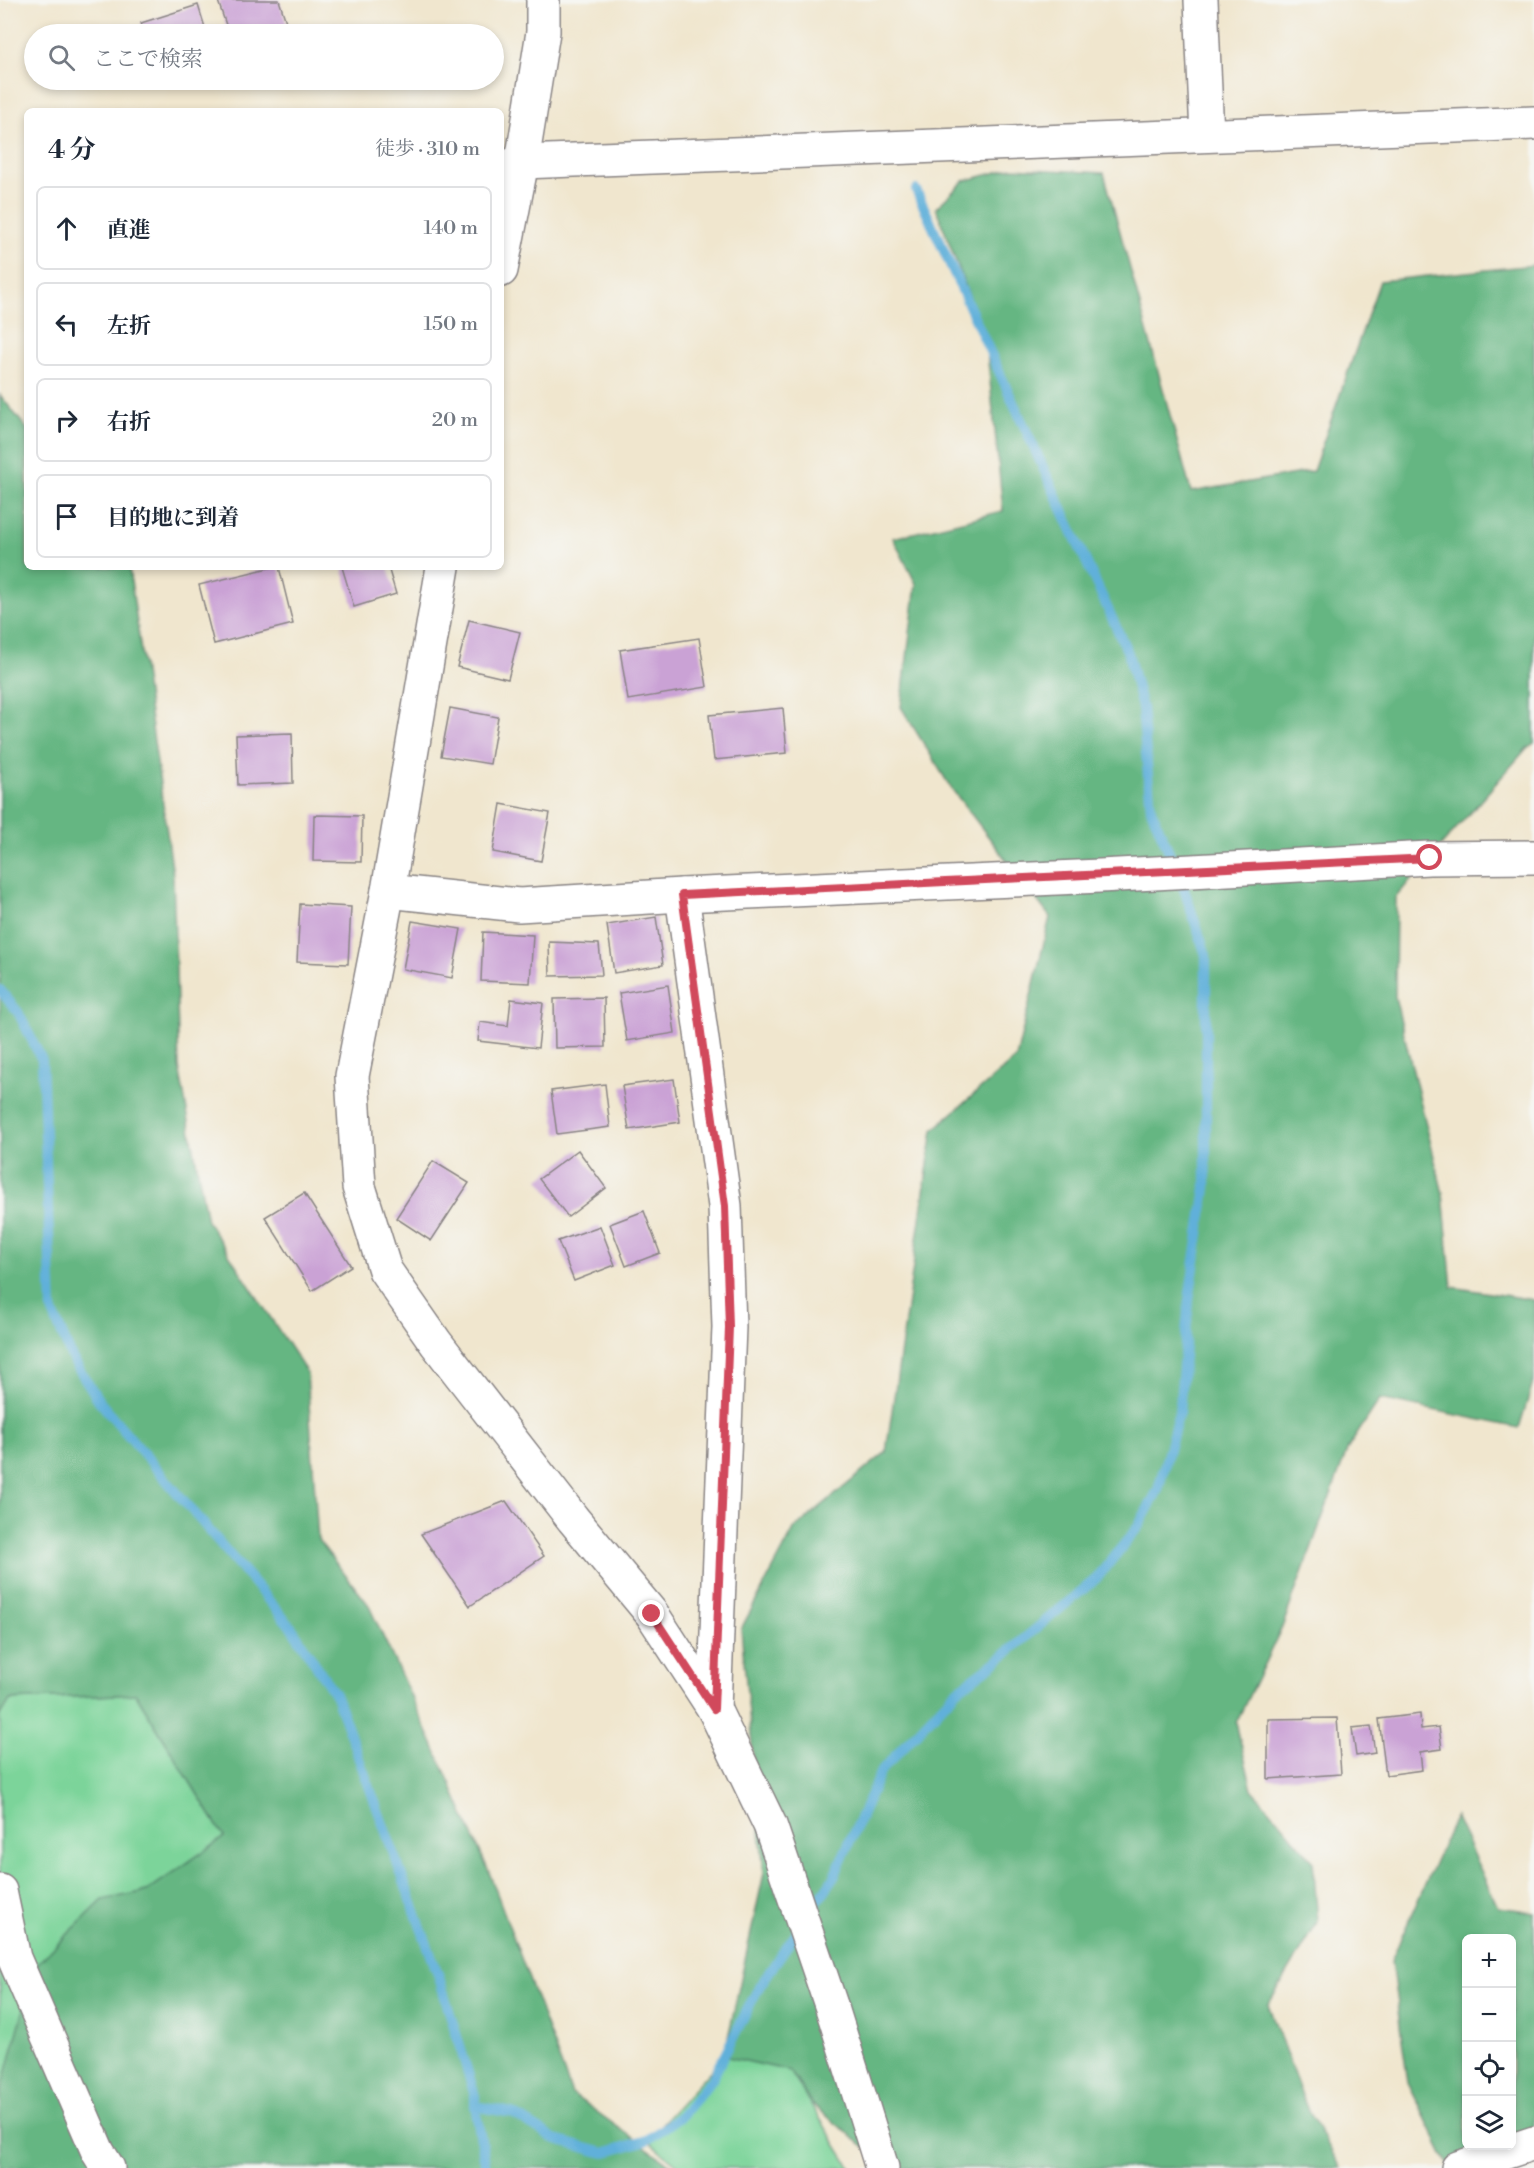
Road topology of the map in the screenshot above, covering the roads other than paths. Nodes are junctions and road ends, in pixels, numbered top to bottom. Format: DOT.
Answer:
graph roads {
  1 [pos="543,0"];
  2 [pos="1202,0"];
  3 [pos="1534,123"];
  4 [pos="1207,135"];
  5 [pos="512,165"];
  6 [pos="504,241"];
  7 [pos="442,570"];
  8 [pos="1534,857"];
  9 [pos="388,891"];
  10 [pos="682,895"];
  11 [pos="714,1709"];
  12 [pos="0,1891"];
  13 [pos="1534,2143"];
  14 [pos="108,2168"];
  15 [pos="882,2168"];
  16 [pos="1458,2168"];
  1 -- 5 [label="street"];
  2 -- 4 [label="street"];
  3 -- 4 [label="street"];
  4 -- 5 [label="street"];
  5 -- 6 [label="street"];
  7 -- 9 [label="street"];
  8 -- 10 [label="street"];
  9 -- 10 [label="street"];
  9 -- 11 [label="street"];
  10 -- 11 [label="street"];
  11 -- 15 [label="street"];
  12 -- 14 [label="street"];
  13 -- 16 [label="street"];
}
